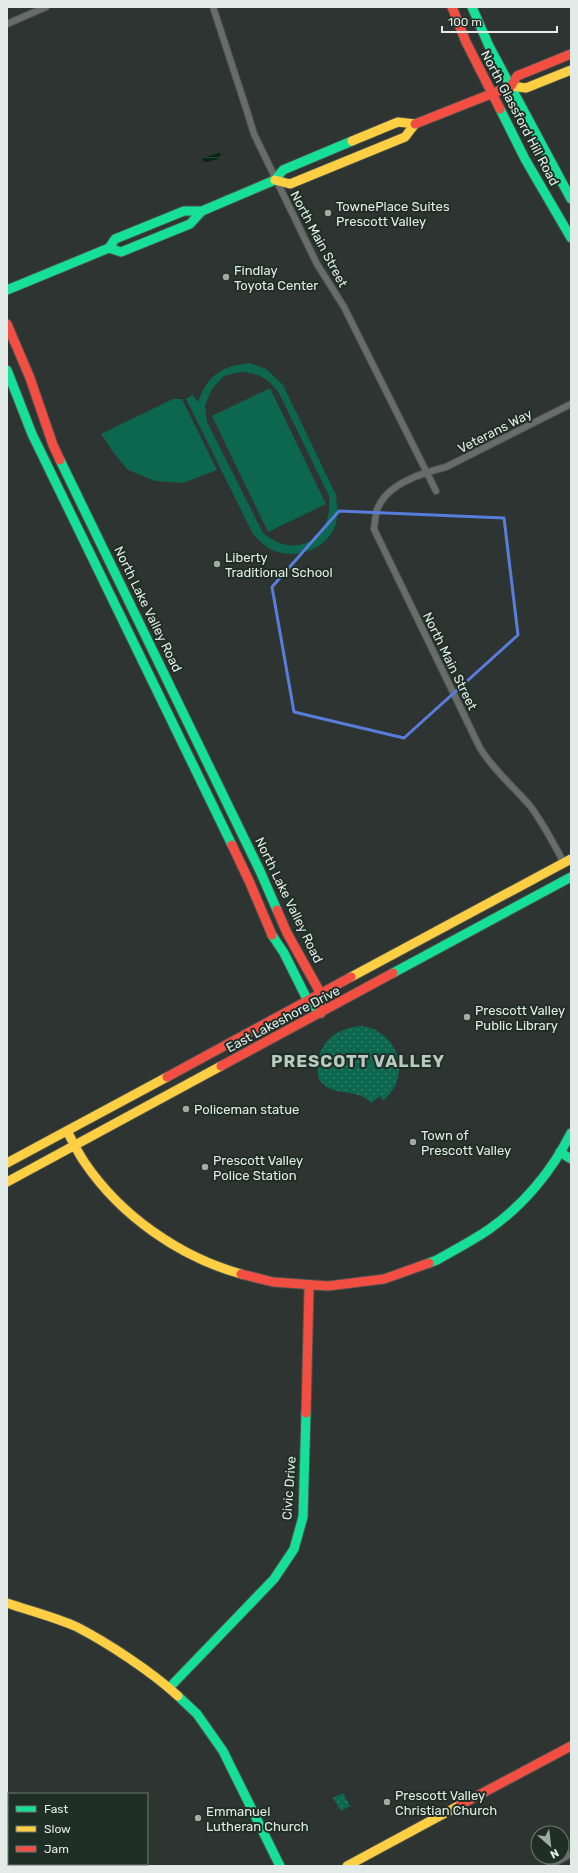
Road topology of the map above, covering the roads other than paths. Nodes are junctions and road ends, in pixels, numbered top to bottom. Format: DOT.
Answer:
graph roads {
  1 [pos="46,7"];
  2 [pos="213,7"];
  3 [pos="452,7"];
  4 [pos="472,7"];
  5 [pos="7,24"];
  6 [pos="571,54"];
  7 [pos="571,70"];
  8 [pos="510,86"];
  9 [pos="492,93"];
  10 [pos="415,124"];
  11 [pos="276,180"];
  12 [pos="571,199"];
  13 [pos="202,211"];
  14 [pos="571,238"];
  15 [pos="108,248"];
  16 [pos="7,290"];
  17 [pos="7,324"];
  18 [pos="7,370"];
  19 [pos="571,404"];
  20 [pos="426,472"];
  21 [pos="436,491"];
  22 [pos="567,861"];
  23 [pos="571,877"];
  24 [pos="321,994"];
  25 [pos="308,1001"];
  26 [pos="321,1013"];
  27 [pos="67,1131"];
  28 [pos="571,1133"];
  29 [pos="75,1146"];
  30 [pos="560,1152"];
  31 [pos="571,1159"];
  32 [pos="7,1163"];
  33 [pos="7,1182"];
  34 [pos="309,1288"];
  35 [pos="7,1603"];
  36 [pos="169,1688"];
  37 [pos="571,1746"];
  38 [pos="571,1854"];
  39 [pos="351,1864"];
  40 [pos="280,1866"];
  41 [pos="549,1866"];
  1 -- 5 [label="street"];
  2 -- 11 [label="street, North Main Street"];
  3 -- 9 [label="street, North Glassford Hill Road"];
  4 -- 8 [label="street, North Glassford Hill Road"];
  6 -- 8 [label="street"];
  7 -- 8 [label="street"];
  8 -- 9 [label="street"];
  8 -- 12 [label="street, North Glassford Hill Road"];
  9 -- 10 [label="street"];
  9 -- 14 [label="street, North Glassford Hill Road"];
  10 -- 11 [label="street"];
  10 -- 11 [label="street"];
  11 -- 13 [label="street"];
  11 -- 20 [label="street, North Main Street"];
  13 -- 15 [label="street"];
  13 -- 15 [label="street"];
  15 -- 16 [label="street"];
  17 -- 24 [label="street, North Lake Valley Road"];
  18 -- 25 [label="street"];
  19 -- 20 [label="street, Veterans Way"];
  20 -- 21 [label="street, North Main Street"];
  20 -- 22 [label="street, North Main Street"];
  22 -- 23 [label="street"];
  22 -- 24 [label="street, East Lakeshore Drive"];
  23 -- 26 [label="street, East Lakeshore Drive"];
  24 -- 25 [label="street, East Lakeshore Drive"];
  24 -- 26 [label="street, North Lake Valley Road"];
  25 -- 26 [label="street"];
  25 -- 27 [label="street, East Lakeshore Drive"];
  26 -- 29 [label="street, East Lakeshore Drive"];
  27 -- 29 [label="street"];
  27 -- 32 [label="street, East Lakeshore Drive"];
  28 -- 30 [label="street"];
  29 -- 33 [label="street, East Lakeshore Drive"];
  29 -- 34 [label="street"];
  30 -- 31 [label="street"];
  30 -- 34 [label="street"];
  34 -- 36 [label="street, Civic Drive"];
  35 -- 36 [label="street"];
  36 -- 40 [label="street"];
  37 -- 39 [label="street"];
  38 -- 41 [label="street"];
}
